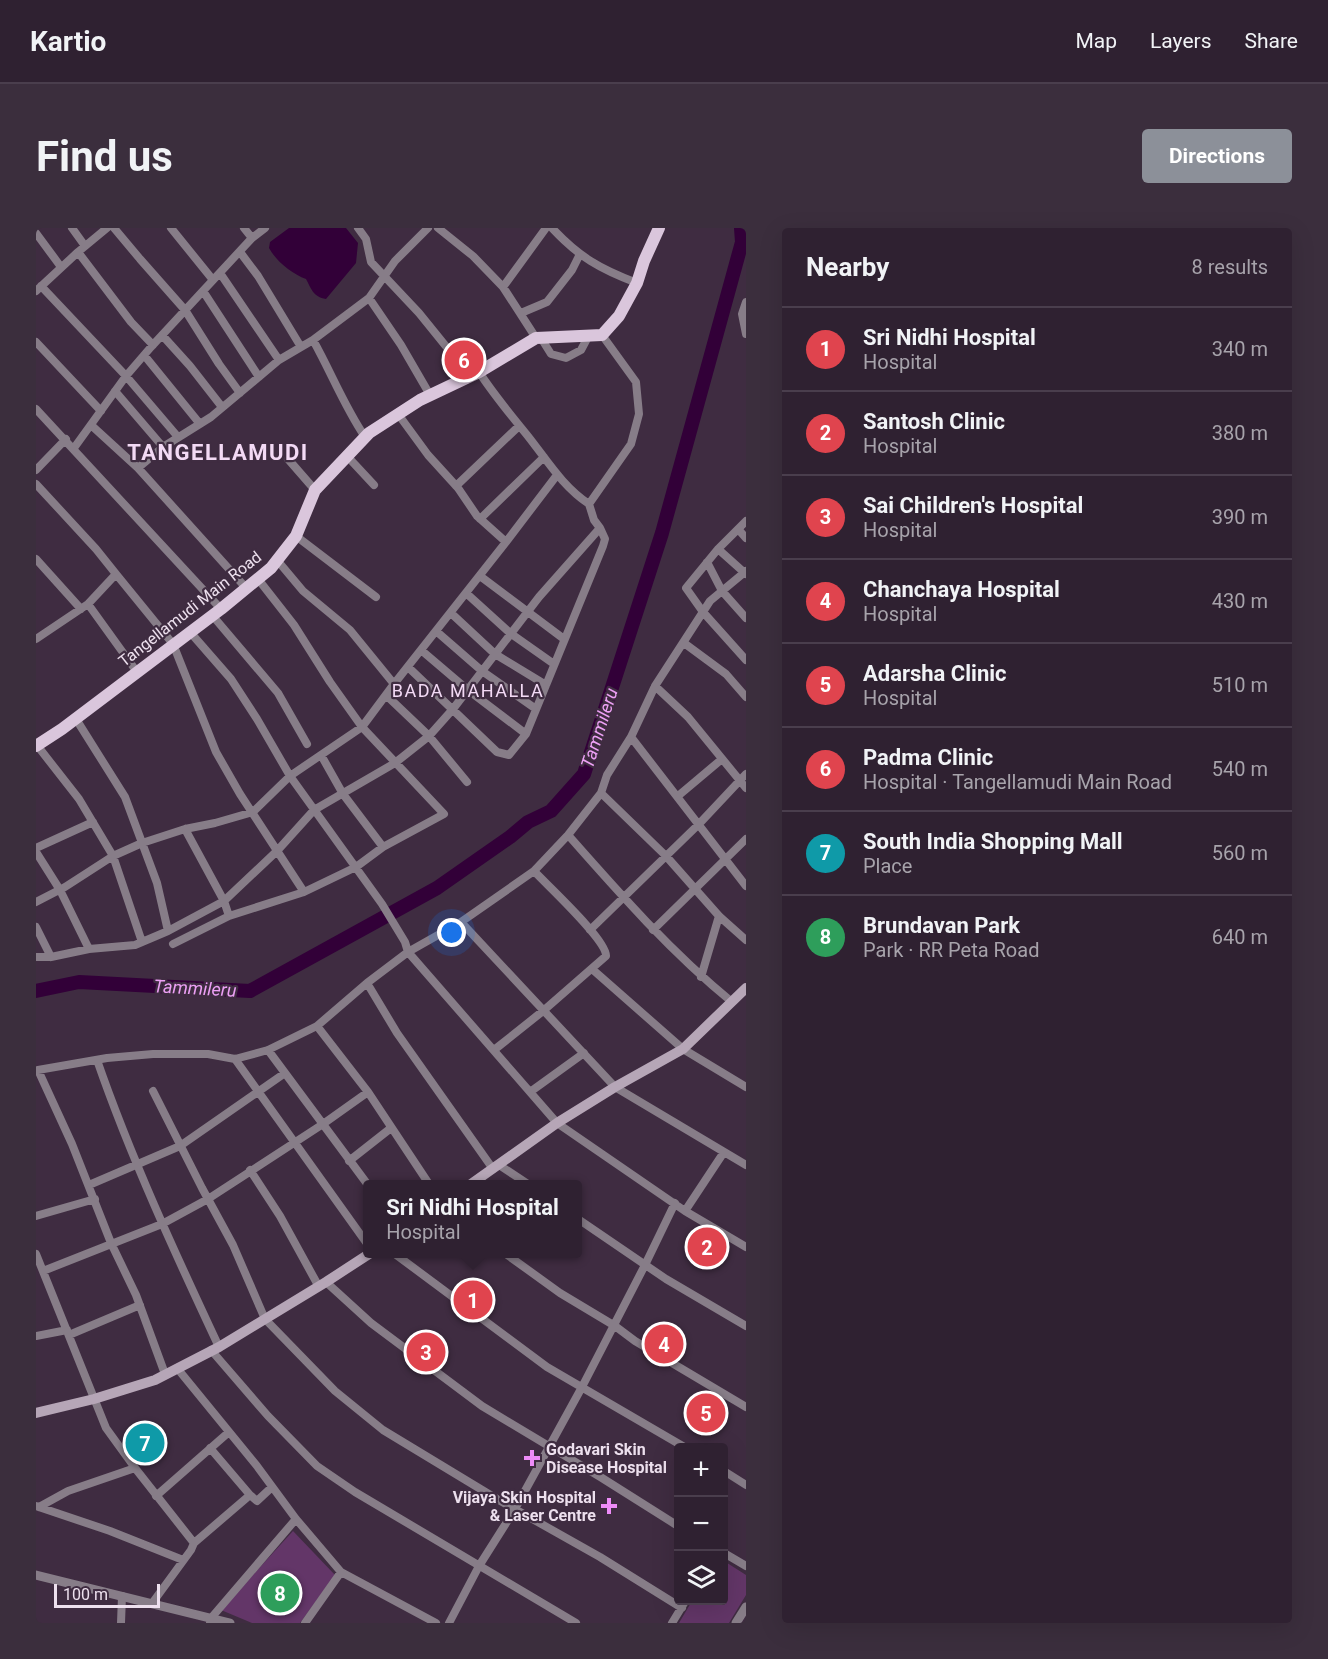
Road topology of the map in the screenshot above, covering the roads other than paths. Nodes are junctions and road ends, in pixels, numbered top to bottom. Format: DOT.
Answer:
graph roads {
  1 [pos="72,228"];
  2 [pos="107,228"];
  3 [pos="114,228"];
  4 [pos="171,228"];
  5 [pos="244,228"];
  6 [pos="265,228"];
  7 [pos="358,228"];
  8 [pos="428,228"];
  9 [pos="438,228"];
  10 [pos="546,228"];
  11 [pos="552,228"];
  12 [pos="659,228"];
  13 [pos="36,232"];
  14 [pos="252,238"];
  15 [pos="81,249"];
  16 [pos="240,252"];
  17 [pos="580,254"];
  18 [pos="61,267"];
  19 [pos="220,273"];
  20 [pos="384,275"];
  21 [pos="213,280"];
  22 [pos="637,283"];
  23 [pos="502,287"];
  24 [pos="39,289"];
  25 [pos="204,291"];
  26 [pos="369,298"];
  27 [pos="746,302"];
  28 [pos="185,310"];
  29 [pos="521,313"];
  30 [pos="746,334"];
  31 [pos="162,335"];
  32 [pos="595,335"];
  33 [pos="538,338"];
  34 [pos="313,340"];
  35 [pos="36,342"];
  36 [pos="153,345"];
  37 [pos="302,347"];
  38 [pos="144,356"];
  39 [pos="279,360"];
  40 [pos="475,374"];
  41 [pos="126,376"];
  42 [pos="259,377"];
  43 [pos="115,392"];
  44 [pos="240,393"];
  45 [pos="430,395"];
  46 [pos="222,407"];
  47 [pos="36,409"];
  48 [pos="101,411"];
  49 [pos="398,414"];
  50 [pos="200,423"];
  51 [pos="91,425"];
  52 [pos="519,426"];
  53 [pos="178,437"];
  54 [pos="365,437"];
  55 [pos="66,439"];
  56 [pos="163,447"];
  57 [pos="74,448"];
  58 [pos="347,456"];
  59 [pos="543,457"];
  60 [pos="288,459"];
  61 [pos="138,468"];
  62 [pos="36,470"];
  63 [pos="557,475"];
  64 [pos="36,484"];
  65 [pos="374,485"];
  66 [pos="456,486"];
  67 [pos="315,490"];
  68 [pos="589,504"];
  69 [pos="480,519"];
  70 [pos="746,521"];
  71 [pos="600,528"];
  72 [pos="738,529"];
  73 [pos="296,536"];
  74 [pos="746,538"];
  75 [pos="506,542"];
  76 [pos="718,549"];
  77 [pos="36,559"];
  78 [pos="277,560"];
  79 [pos="707,562"];
  80 [pos="745,572"];
  81 [pos="116,574"];
  82 [pos="480,576"];
  83 [pos="258,579"];
  84 [pos="247,589"];
  85 [pos="722,591"];
  86 [pos="466,593"];
  87 [pos="376,597"];
  88 [pos="85,606"];
  89 [pos="217,612"];
  90 [pos="527,612"];
  91 [pos="703,612"];
  92 [pos="452,614"];
  93 [pos="746,618"];
  94 [pos="436,631"];
  95 [pos="190,632"];
  96 [pos="510,633"];
  97 [pos="37,637"];
  98 [pos="564,639"];
  99 [pos="684,643"];
  100 [pos="173,644"];
  101 [pos="421,650"];
  102 [pos="495,654"];
  103 [pos="746,660"];
  104 [pos="554,664"];
  105 [pos="408,667"];
  106 [pos="482,671"];
  107 [pos="137,672"];
  108 [pos="394,684"];
  109 [pos="546,685"];
  110 [pos="656,686"];
  111 [pos="468,690"];
  112 [pos="386,695"];
  113 [pos="746,697"];
  114 [pos="453,709"];
  115 [pos="536,709"];
  116 [pos="76,718"];
  117 [pos="362,727"];
  118 [pos="526,734"];
  119 [pos="429,736"];
  120 [pos="631,737"];
  121 [pos="307,744"];
  122 [pos="36,745"];
  123 [pos="321,755"];
  124 [pos="722,759"];
  125 [pos="395,763"];
  126 [pos="746,774"];
  127 [pos="290,776"];
  128 [pos="739,780"];
  129 [pos="467,782"];
  130 [pos="746,788"];
  131 [pos="601,793"];
  132 [pos="343,794"];
  133 [pos="678,796"];
  134 [pos="314,810"];
  135 [pos="253,812"];
  136 [pos="93,822"];
  137 [pos="699,824"];
  138 [pos="185,829"];
  139 [pos="568,835"];
  140 [pos="746,839"];
  141 [pos="142,843"];
  142 [pos="383,847"];
  143 [pos="36,850"];
  144 [pos="277,851"];
  145 [pos="113,856"];
  146 [pos="666,856"];
  147 [pos="725,859"];
  148 [pos="356,867"];
  149 [pos="534,871"];
  150 [pos="745,884"];
  151 [pos="696,888"];
  152 [pos="60,890"];
  153 [pos="304,892"];
  154 [pos="623,898"];
  155 [pos="224,901"];
  156 [pos="36,902"];
  157 [pos="229,916"];
  158 [pos="719,916"];
  159 [pos="461,922"];
  160 [pos="36,927"];
  161 [pos="590,930"];
  162 [pos="653,930"];
  163 [pos="168,931"];
  164 [pos="746,940"];
  165 [pos="142,942"];
  166 [pos="173,944"];
  167 [pos="89,949"];
  168 [pos="408,952"];
  169 [pos="36,957"];
  170 [pos="51,957"];
  171 [pos="592,969"];
  172 [pos="701,976"];
  173 [pos="367,984"];
  174 [pos="746,989"];
  175 [pos="732,1002"];
  176 [pos="543,1011"];
  177 [pos="317,1026"];
  178 [pos="683,1049"];
  179 [pos="268,1050"];
  180 [pos="494,1050"];
  181 [pos="584,1053"];
  182 [pos="236,1059"];
  183 [pos="97,1060"];
  184 [pos="37,1071"];
  185 [pos="285,1073"];
  186 [pos="615,1087"];
  187 [pos="746,1087"];
  188 [pos="153,1091"];
  189 [pos="368,1092"];
  190 [pos="530,1092"];
  191 [pos="259,1093"];
  192 [pos="557,1123"];
  193 [pos="323,1124"];
  194 [pos="392,1128"];
  195 [pos="295,1143"];
  196 [pos="180,1146"];
  197 [pos="724,1152"];
  198 [pos="349,1161"];
  199 [pos="746,1164"];
  200 [pos="138,1165"];
  201 [pos="495,1167"];
  202 [pos="250,1170"];
  203 [pos="364,1180"];
  204 [pos="426,1180"];
  205 [pos="478,1180"];
  206 [pos="519,1180"];
  207 [pos="89,1185"];
  208 [pos="95,1199"];
  209 [pos="208,1199"];
  210 [pos="675,1203"];
  211 [pos="685,1210"];
  212 [pos="36,1216"];
  213 [pos="582,1222"];
  214 [pos="162,1224"];
  215 [pos="363,1238"];
  216 [pos="111,1243"];
  217 [pos="746,1247"];
  218 [pos="36,1254"];
  219 [pos="363,1258"];
  220 [pos="400,1258"];
  221 [pos="512,1258"];
  222 [pos="645,1265"];
  223 [pos="43,1271"];
  224 [pos="322,1284"];
  225 [pos="140,1305"];
  226 [pos="265,1319"];
  227 [pos="615,1326"];
  228 [pos="746,1326"];
  229 [pos="68,1332"];
  230 [pos="36,1336"];
  231 [pos="215,1348"];
  232 [pos="177,1368"];
  233 [pos="165,1374"];
  234 [pos="582,1387"];
  235 [pos="94,1399"];
  236 [pos="746,1407"];
  237 [pos="36,1413"];
  238 [pos="229,1432"];
  239 [pos="677,1443"];
  240 [pos="550,1446"];
  241 [pos="210,1448"];
  242 [pos="135,1468"];
  243 [pos="728,1474"];
  244 [pos="746,1485"];
  245 [pos="272,1487"];
  246 [pos="250,1495"];
  247 [pos="156,1496"];
  248 [pos="37,1506"];
  249 [pos="515,1509"];
  250 [pos="296,1519"];
  251 [pos="674,1524"];
  252 [pos="194,1543"];
  253 [pos="728,1556"];
  254 [pos="183,1560"];
  255 [pos="479,1566"];
  256 [pos="746,1566"];
  257 [pos="341,1572"];
  258 [pos="36,1575"];
  259 [pos="122,1596"];
  260 [pos="674,1598"];
  261 [pos="153,1602"];
  262 [pos="683,1605"];
  263 [pos="746,1607"];
  264 [pos="211,1620"];
  265 [pos="121,1623"];
  266 [pos="230,1623"];
  267 [pos="305,1623"];
  268 [pos="436,1623"];
  269 [pos="449,1623"];
  270 [pos="576,1623"];
  271 [pos="672,1623"];
  272 [pos="736,1623"];
  1 -- 15 [label="street"];
  2 -- 15 [label="street"];
  3 -- 28 [label="street"];
  4 -- 21 [label="street"];
  5 -- 14 [label="street"];
  6 -- 14 [label="street"];
  7 -- 20 [label="street"];
  8 -- 20 [label="street"];
  9 -- 23 [label="street"];
  10 -- 23 [label="street"];
  11 -- 17 [label="street"];
  12 -- 22 [label="main road"];
  13 -- 18 [label="street"];
  14 -- 16 [label="street"];
  15 -- 18 [label="street"];
  15 -- 36 [label="street"];
  16 -- 19 [label="street"];
  16 -- 37 [label="street"];
  17 -- 22 [label="street"];
  17 -- 29 [label="street"];
  18 -- 24 [label="street"];
  19 -- 21 [label="street"];
  19 -- 39 [label="street"];
  20 -- 26 [label="street"];
  20 -- 40 [label="street"];
  21 -- 25 [label="street"];
  22 -- 32 [label="main road"];
  23 -- 29 [label="street"];
  24 -- 41 [label="street"];
  25 -- 28 [label="street"];
  25 -- 42 [label="street"];
  26 -- 34 [label="street"];
  26 -- 45 [label="street"];
  27 -- 30 [label="street"];
  28 -- 31 [label="street"];
  28 -- 44 [label="street"];
  29 -- 33 [label="street"];
  31 -- 36 [label="street"];
  31 -- 46 [label="street"];
  32 -- 33 [label="main road, Tangellamudi Main Road"];
  32 -- 33 [label="street"];
  32 -- 68 [label="street"];
  33 -- 40 [label="main road, Tangellamudi Main Road"];
  34 -- 37 [label="street"];
  34 -- 54 [label="street"];
  35 -- 48 [label="street"];
  36 -- 38 [label="street"];
  37 -- 39 [label="street"];
  38 -- 41 [label="street"];
  38 -- 50 [label="street"];
  39 -- 42 [label="street"];
  40 -- 45 [label="main road, Tangellamudi Main Road"];
  40 -- 52 [label="street"];
  41 -- 43 [label="street"];
  41 -- 53 [label="street"];
  42 -- 44 [label="street"];
  43 -- 48 [label="street"];
  43 -- 56 [label="street"];
  44 -- 46 [label="street"];
  45 -- 49 [label="main road, Tangellamudi Main Road"];
  46 -- 50 [label="street"];
  47 -- 55 [label="street"];
  48 -- 51 [label="street"];
  49 -- 54 [label="main road, Tangellamudi Main Road"];
  49 -- 66 [label="street"];
  50 -- 53 [label="street"];
  51 -- 57 [label="street"];
  51 -- 61 [label="street"];
  52 -- 59 [label="street"];
  52 -- 66 [label="street"];
  53 -- 56 [label="street"];
  54 -- 58 [label="main road, Tangellamudi Main Road"];
  55 -- 57 [label="street"];
  55 -- 62 [label="street"];
  56 -- 61 [label="street"];
  57 -- 89 [label="street"];
  58 -- 65 [label="street"];
  58 -- 67 [label="main road, Tangellamudi Main Road"];
  59 -- 63 [label="street"];
  59 -- 69 [label="street"];
  60 -- 67 [label="street"];
  61 -- 84 [label="street"];
  63 -- 68 [label="street"];
  63 -- 75 [label="street"];
  64 -- 81 [label="street"];
  66 -- 69 [label="street"];
  67 -- 73 [label="main road, Tangellamudi Main Road"];
  68 -- 71 [label="street"];
  69 -- 75 [label="street"];
  70 -- 72 [label="street"];
  71 -- 90 [label="street"];
  71 -- 98 [label="street"];
  72 -- 74 [label="street"];
  72 -- 76 [label="street"];
  73 -- 78 [label="main road, Tangellamudi Main Road"];
  73 -- 87 [label="street"];
  75 -- 82 [label="street"];
  76 -- 79 [label="street"];
  76 -- 80 [label="street"];
  77 -- 88 [label="street"];
  78 -- 83 [label="main road, Tangellamudi Main Road"];
  78 -- 108 [label="street"];
  79 -- 85 [label="street"];
  79 -- 91 [label="street"];
  80 -- 85 [label="street"];
  81 -- 88 [label="street"];
  81 -- 100 [label="street"];
  82 -- 86 [label="street"];
  82 -- 90 [label="street"];
  83 -- 84 [label="main road, Tangellamudi Main Road"];
  83 -- 117 [label="street"];
  84 -- 89 [label="main road, Tangellamudi Main Road"];
  85 -- 91 [label="street"];
  85 -- 93 [label="street"];
  86 -- 92 [label="street"];
  86 -- 96 [label="street"];
  88 -- 97 [label="street"];
  88 -- 107 [label="street"];
  89 -- 95 [label="main road, Tangellamudi Main Road"];
  89 -- 121 [label="street"];
  90 -- 96 [label="street"];
  90 -- 98 [label="street"];
  91 -- 99 [label="street"];
  91 -- 103 [label="street"];
  92 -- 94 [label="street"];
  92 -- 102 [label="street"];
  94 -- 101 [label="street"];
  94 -- 106 [label="street"];
  95 -- 100 [label="main road, Tangellamudi Main Road"];
  95 -- 127 [label="street"];
  96 -- 102 [label="street"];
  96 -- 104 [label="street"];
  98 -- 104 [label="street"];
  99 -- 110 [label="street"];
  99 -- 113 [label="street"];
  100 -- 107 [label="main road, Tangellamudi Main Road"];
  100 -- 135 [label="street"];
  101 -- 105 [label="street"];
  101 -- 111 [label="street"];
  102 -- 106 [label="street"];
  102 -- 109 [label="street"];
  104 -- 109 [label="street"];
  105 -- 108 [label="street"];
  105 -- 114 [label="street"];
  106 -- 111 [label="street"];
  106 -- 115 [label="street"];
  107 -- 116 [label="main road, Tangellamudi Main Road"];
  108 -- 112 [label="street"];
  109 -- 115 [label="street"];
  110 -- 120 [label="street"];
  110 -- 124 [label="street"];
  111 -- 114 [label="street"];
  111 -- 118 [label="street"];
  112 -- 117 [label="street"];
  112 -- 119 [label="street"];
  114 -- 118 [label="street"];
  114 -- 119 [label="street"];
  115 -- 118 [label="street"];
  116 -- 122 [label="main road, Tangellamudi Main Road"];
  116 -- 141 [label="street"];
  117 -- 123 [label="street"];
  117 -- 125 [label="street"];
  119 -- 125 [label="street"];
  119 -- 129 [label="street"];
  120 -- 131 [label="street"];
  120 -- 133 [label="street"];
  122 -- 136 [label="street"];
  123 -- 127 [label="street"];
  123 -- 132 [label="street"];
  124 -- 128 [label="street"];
  124 -- 133 [label="street"];
  125 -- 132 [label="street"];
  125 -- 142 [label="street"];
  126 -- 128 [label="street"];
  127 -- 134 [label="street"];
  127 -- 135 [label="street"];
  128 -- 130 [label="street"];
  128 -- 137 [label="street"];
  131 -- 139 [label="street"];
  131 -- 146 [label="street"];
  132 -- 134 [label="street"];
  132 -- 142 [label="street"];
  133 -- 137 [label="street"];
  134 -- 144 [label="street"];
  134 -- 148 [label="street"];
  135 -- 138 [label="street"];
  135 -- 144 [label="street"];
  136 -- 143 [label="street"];
  136 -- 145 [label="street"];
  137 -- 146 [label="street"];
  137 -- 147 [label="street"];
  138 -- 141 [label="street"];
  138 -- 155 [label="street"];
  139 -- 149 [label="street"];
  139 -- 154 [label="street"];
  140 -- 147 [label="street"];
  141 -- 145 [label="street"];
  141 -- 163 [label="street"];
  142 -- 148 [label="street"];
  143 -- 152 [label="street"];
  144 -- 153 [label="street"];
  144 -- 155 [label="street"];
  145 -- 152 [label="street"];
  145 -- 165 [label="street"];
  146 -- 151 [label="street"];
  146 -- 154 [label="street"];
  147 -- 150 [label="street"];
  147 -- 151 [label="street"];
  148 -- 153 [label="street"];
  148 -- 168 [label="street"];
  149 -- 159 [label="street"];
  149 -- 161 [label="street"];
  151 -- 158 [label="street"];
  151 -- 162 [label="street"];
  152 -- 156 [label="street"];
  152 -- 167 [label="street"];
  153 -- 157 [label="street"];
  154 -- 161 [label="street"];
  154 -- 162 [label="street"];
  155 -- 157 [label="street"];
  155 -- 163 [label="street"];
  157 -- 166 [label="street"];
  158 -- 164 [label="street"];
  158 -- 172 [label="street"];
  159 -- 168 [label="street"];
  159 -- 176 [label="street"];
  160 -- 170 [label="street"];
  161 -- 171 [label="street"];
  162 -- 172 [label="street"];
  163 -- 165 [label="street"];
  165 -- 167 [label="street"];
  167 -- 170 [label="street"];
  168 -- 173 [label="street"];
  168 -- 180 [label="street"];
  169 -- 170 [label="street"];
  171 -- 176 [label="street"];
  171 -- 178 [label="street"];
  172 -- 175 [label="street"];
  173 -- 177 [label="street"];
  173 -- 201 [label="street"];
  174 -- 175 [label="main road"];
  175 -- 178 [label="main road"];
  176 -- 180 [label="street"];
  176 -- 181 [label="street"];
  177 -- 179 [label="street"];
  177 -- 189 [label="street"];
  178 -- 186 [label="main road"];
  178 -- 187 [label="street"];
  179 -- 182 [label="street"];
  179 -- 185 [label="street"];
  180 -- 190 [label="street"];
  181 -- 186 [label="street"];
  181 -- 190 [label="street"];
  182 -- 183 [label="street"];
  182 -- 191 [label="street"];
  183 -- 184 [label="street"];
  183 -- 200 [label="street"];
  184 -- 207 [label="street"];
  185 -- 191 [label="street"];
  185 -- 193 [label="street"];
  186 -- 192 [label="main road"];
  186 -- 197 [label="street"];
  188 -- 196 [label="street"];
  189 -- 193 [label="street"];
  189 -- 194 [label="street"];
  190 -- 192 [label="street"];
  191 -- 195 [label="street"];
  191 -- 196 [label="street"];
  192 -- 201 [label="main road"];
  192 -- 210 [label="street"];
  193 -- 195 [label="street"];
  193 -- 198 [label="street"];
  194 -- 198 [label="street"];
  194 -- 204 [label="street"];
  195 -- 202 [label="street"];
  195 -- 215 [label="street"];
  196 -- 200 [label="street"];
  196 -- 209 [label="street"];
  197 -- 199 [label="street"];
  197 -- 211 [label="street"];
  198 -- 203 [label="street"];
  200 -- 207 [label="street"];
  200 -- 214 [label="street"];
  201 -- 205 [label="main road"];
  201 -- 206 [label="street"];
  202 -- 209 [label="street"];
  202 -- 224 [label="street"];
  207 -- 208 [label="street"];
  208 -- 212 [label="street"];
  208 -- 216 [label="street"];
  209 -- 214 [label="street"];
  209 -- 226 [label="street"];
  210 -- 211 [label="street"];
  210 -- 222 [label="street"];
  211 -- 217 [label="street"];
  213 -- 222 [label="street"];
  214 -- 216 [label="street"];
  214 -- 231 [label="street"];
  216 -- 223 [label="street"];
  216 -- 225 [label="street"];
  218 -- 223 [label="street"];
  219 -- 224 [label="main road"];
  220 -- 234 [label="street"];
  221 -- 227 [label="street"];
  222 -- 227 [label="street"];
  222 -- 228 [label="street"];
  223 -- 229 [label="street"];
  224 -- 226 [label="main road"];
  224 -- 240 [label="street"];
  225 -- 229 [label="street"];
  225 -- 233 [label="street"];
  226 -- 231 [label="main road"];
  226 -- 249 [label="street"];
  227 -- 234 [label="street"];
  227 -- 236 [label="street"];
  229 -- 230 [label="street"];
  229 -- 235 [label="street"];
  231 -- 232 [label="main road"];
  231 -- 255 [label="street"];
  232 -- 233 [label="main road"];
  232 -- 238 [label="street"];
  233 -- 235 [label="main road"];
  234 -- 239 [label="street"];
  234 -- 240 [label="street"];
  235 -- 237 [label="main road"];
  235 -- 242 [label="street"];
  238 -- 241 [label="street"];
  238 -- 245 [label="street"];
  240 -- 249 [label="street"];
  240 -- 251 [label="street"];
  241 -- 246 [label="street"];
  241 -- 247 [label="street"];
  242 -- 247 [label="street"];
  242 -- 248 [label="street"];
  243 -- 244 [label="street"];
  245 -- 246 [label="street"];
  245 -- 250 [label="street"];
  246 -- 252 [label="street"];
  247 -- 252 [label="street"];
  248 -- 254 [label="street"];
  249 -- 255 [label="street"];
  249 -- 260 [label="street"];
  250 -- 257 [label="street"];
  250 -- 264 [label="street"];
  252 -- 254 [label="street"];
  253 -- 256 [label="street"];
  254 -- 261 [label="street"];
  255 -- 269 [label="street"];
  255 -- 270 [label="street"];
  257 -- 267 [label="street"];
  257 -- 268 [label="street"];
  258 -- 259 [label="street"];
  259 -- 261 [label="street"];
  259 -- 265 [label="street"];
  261 -- 264 [label="street"];
  262 -- 271 [label="street"];
  263 -- 272 [label="street"];
  264 -- 266 [label="street"];
}
